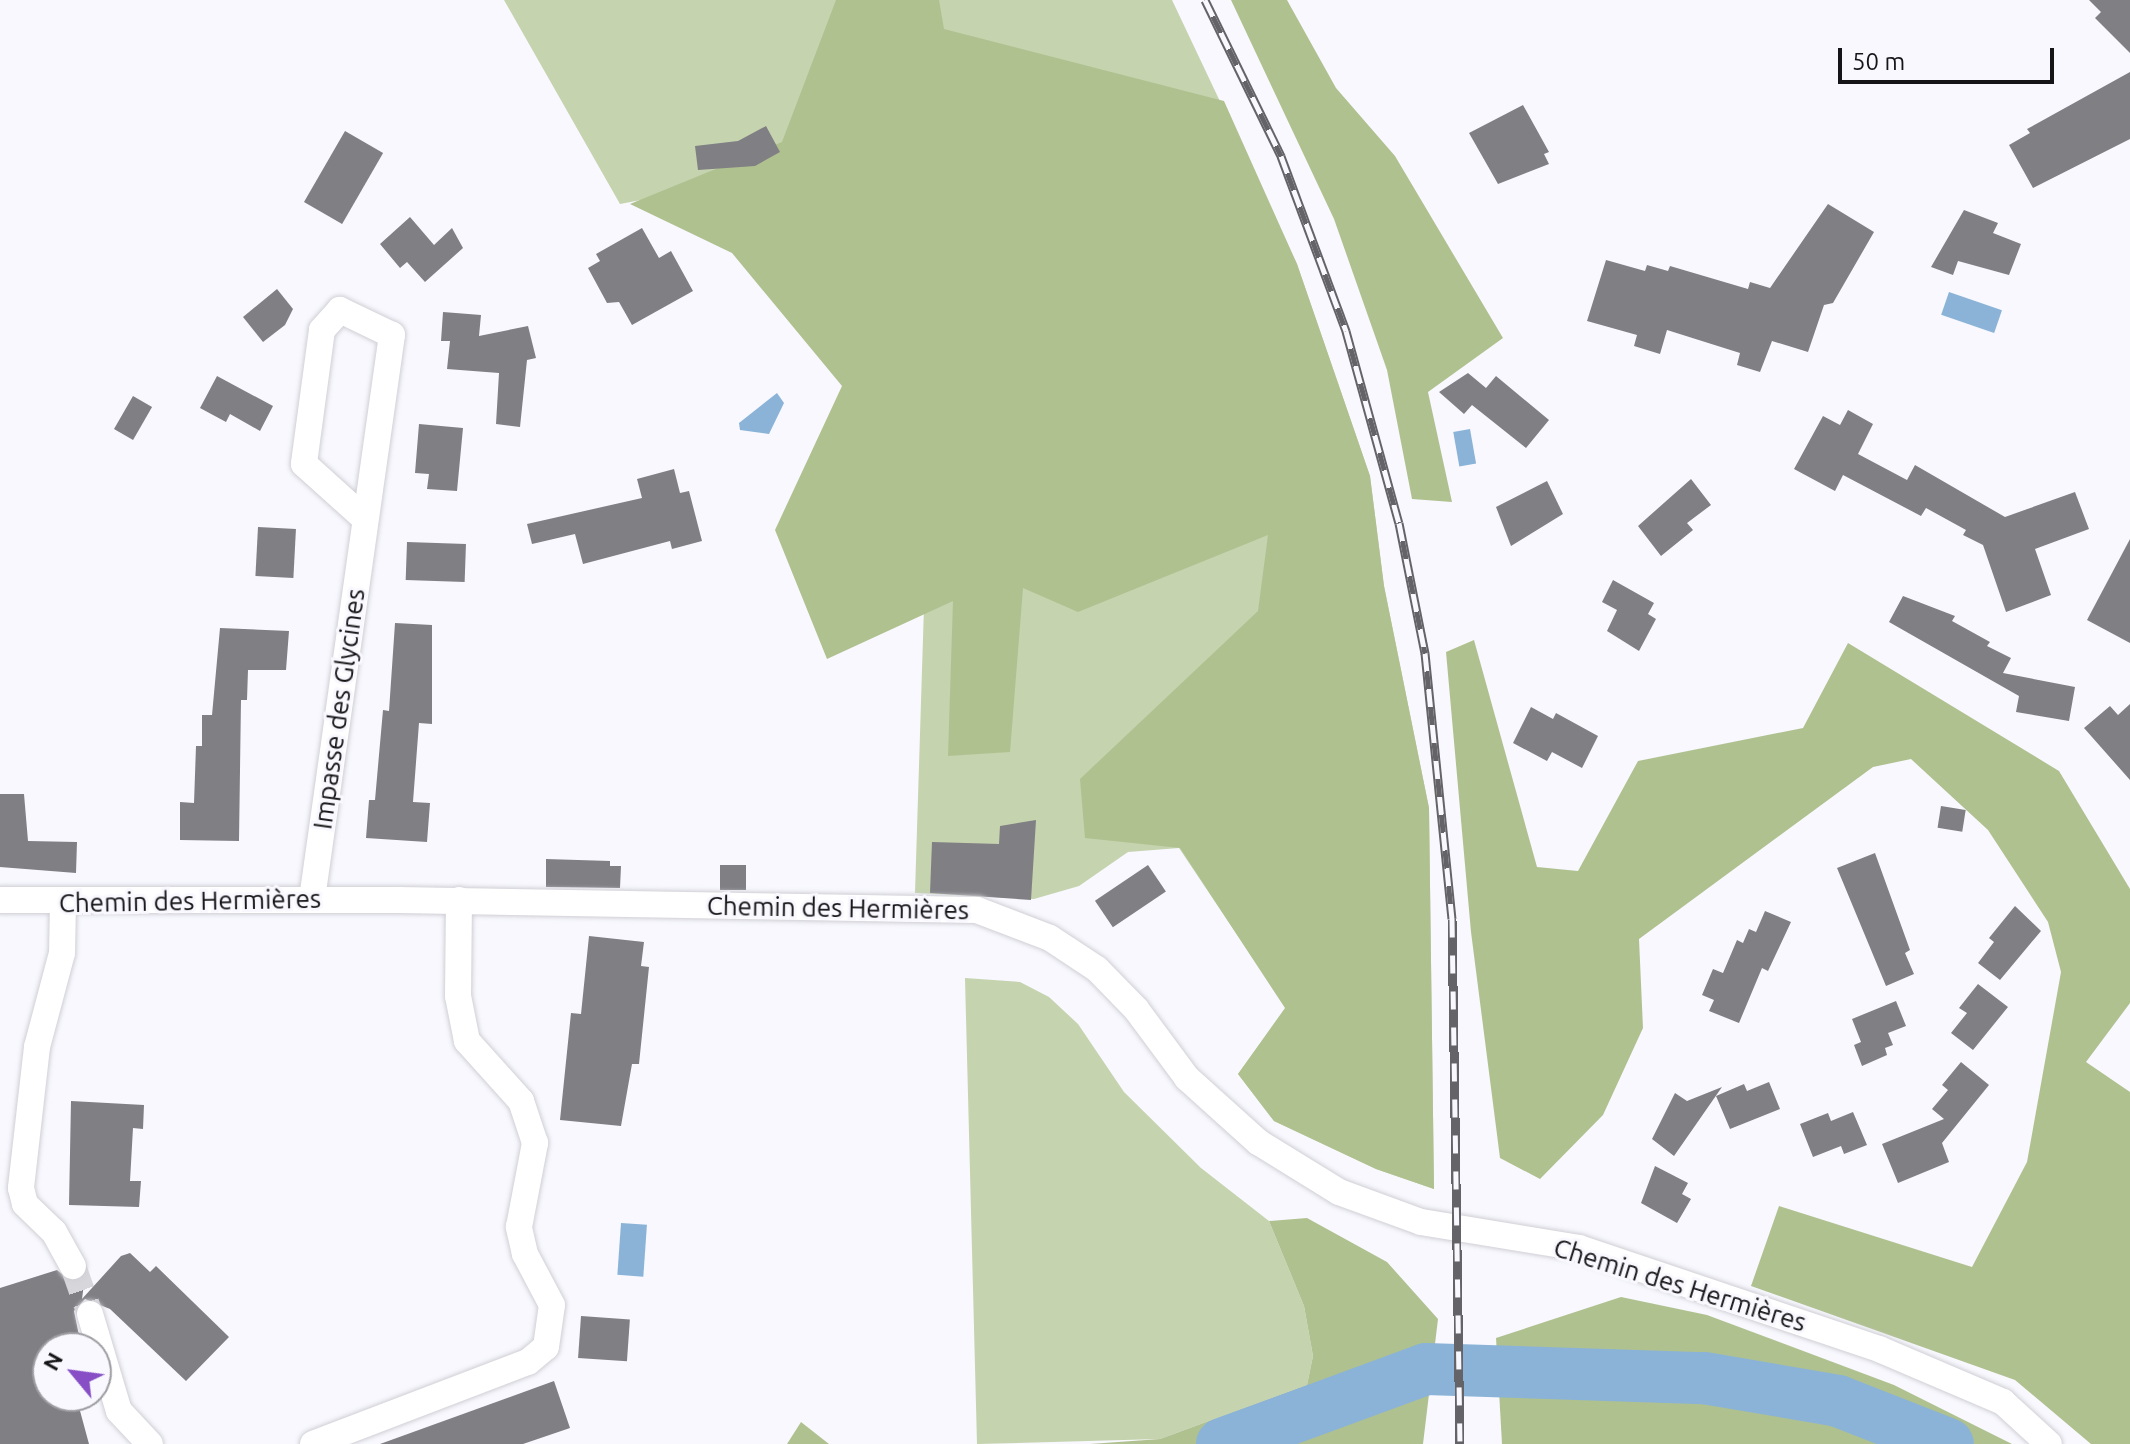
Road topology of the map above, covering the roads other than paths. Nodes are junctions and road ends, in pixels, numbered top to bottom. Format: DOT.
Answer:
graph roads {
  1 [pos="365,519"];
  2 [pos="312,899"];
  3 [pos="0,900"];
  4 [pos="459,900"];
  5 [pos="63,903"];
  6 [pos="73,1266"];
  7 [pos="90,1314"];
  8 [pos="150,1444"];
  9 [pos="313,1444"];
  10 [pos="2049,1444"];
  1 -- 1 [label="street, Impasse des Glycines"];
  1 -- 2 [label="street, Impasse des Glycines"];
  2 -- 4 [label="street, Chemin des Hermières"];
  2 -- 5 [label="street, Chemin des Hermières"];
  3 -- 5 [label="street, Chemin des Hermières"];
  4 -- 9 [label="street"];
  4 -- 10 [label="street, Chemin des Hermières"];
  5 -- 6 [label="street"];
  7 -- 8 [label="street"];
}
